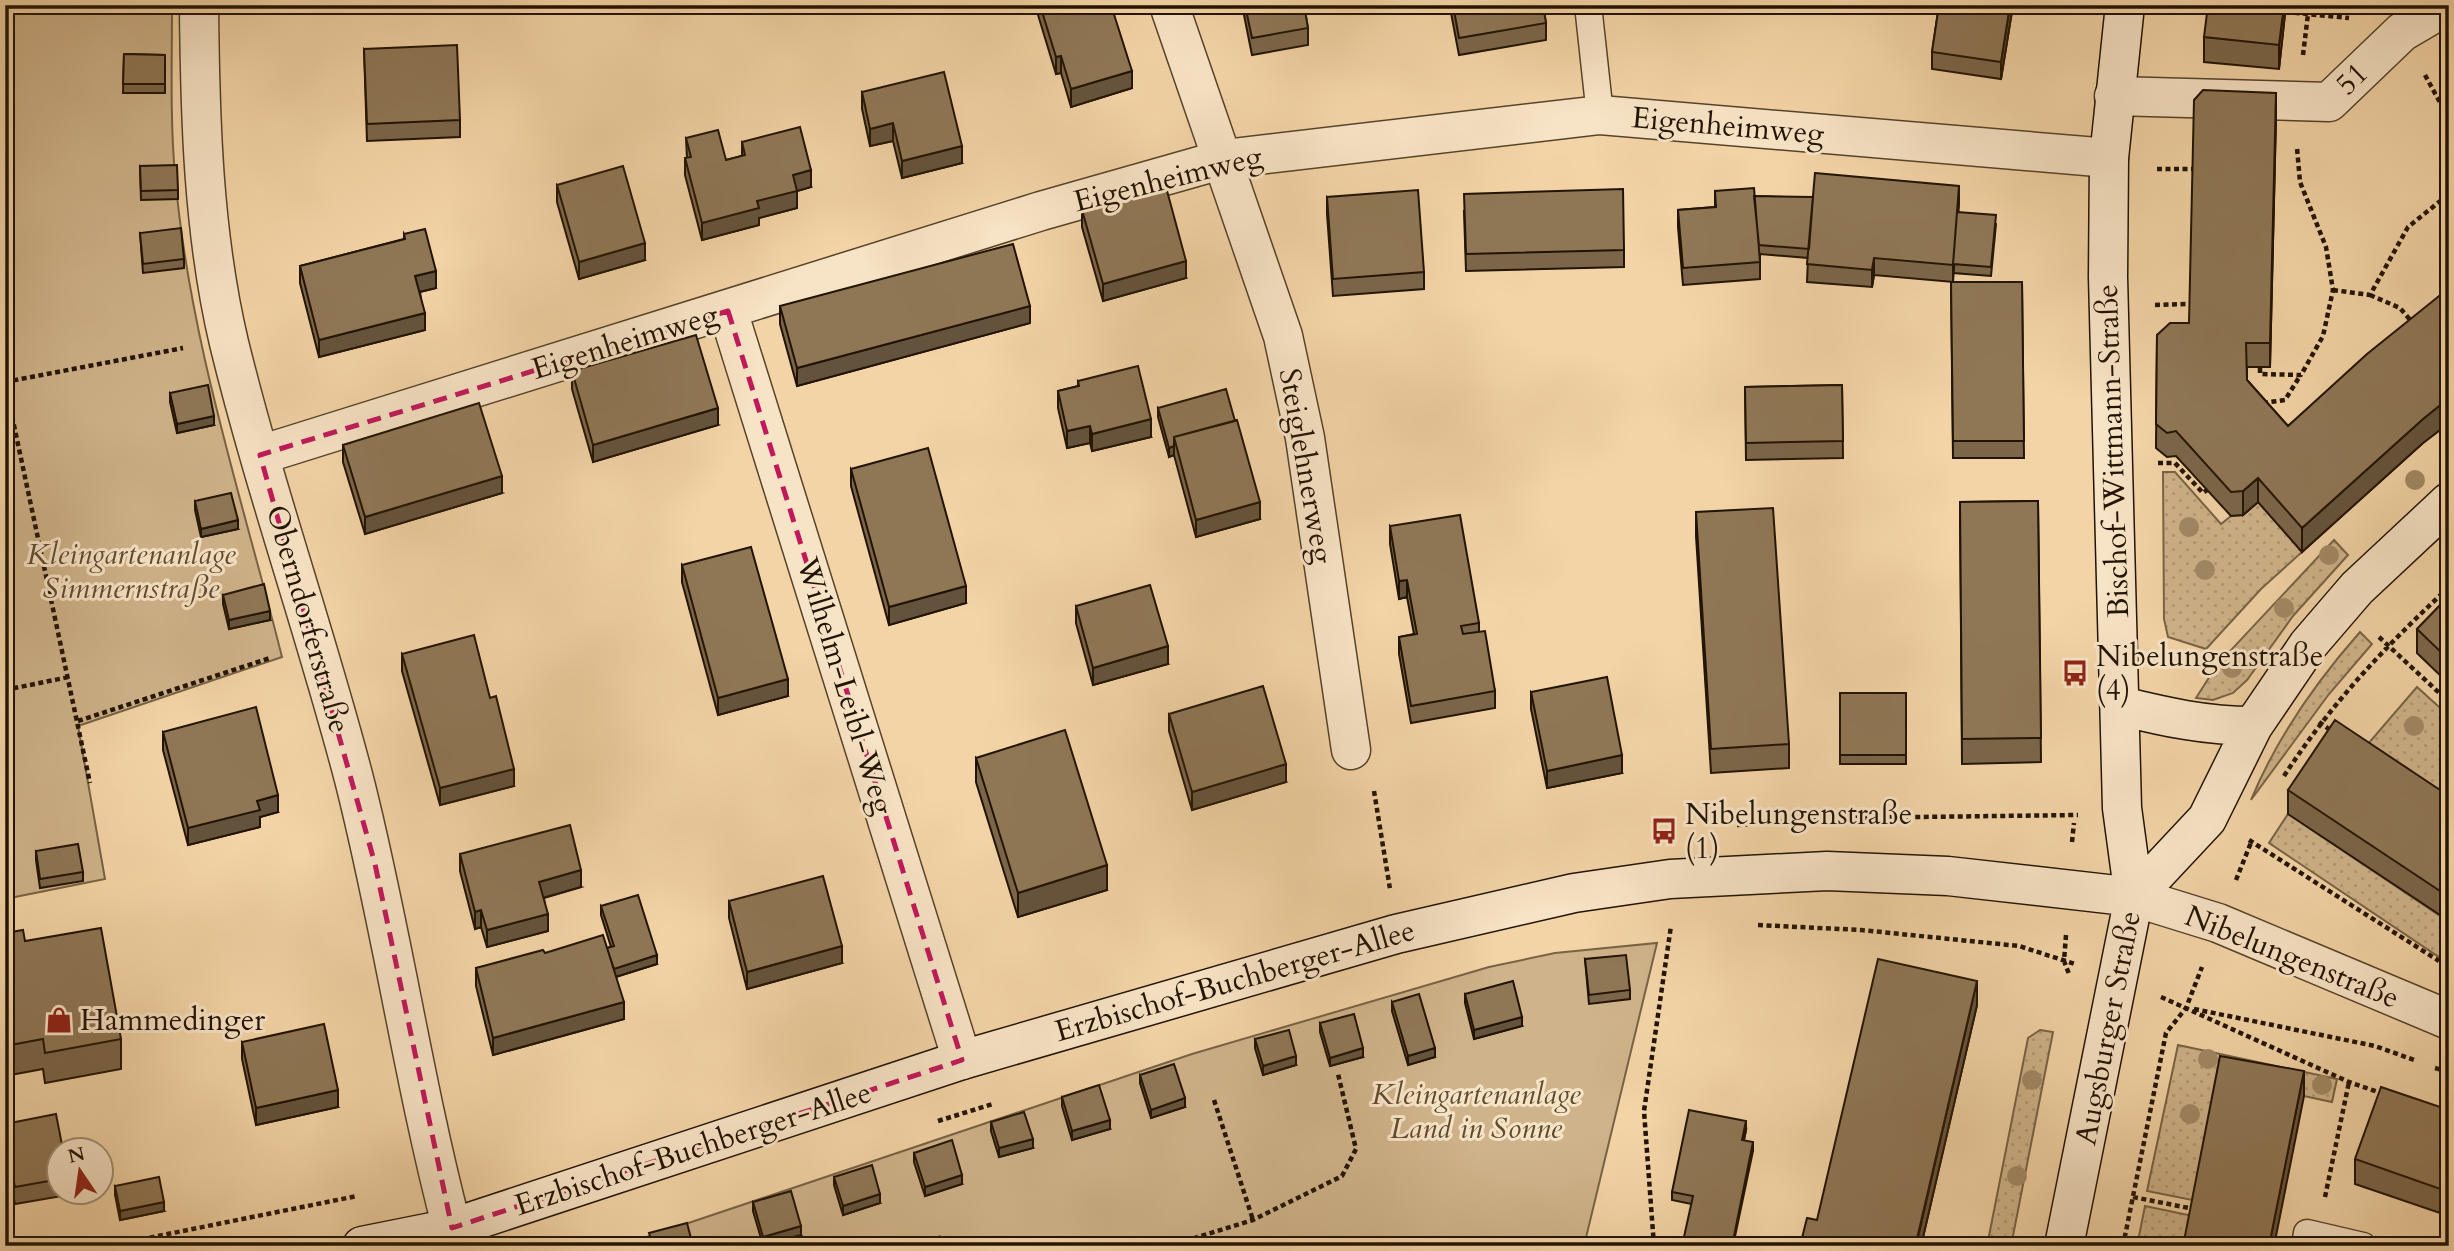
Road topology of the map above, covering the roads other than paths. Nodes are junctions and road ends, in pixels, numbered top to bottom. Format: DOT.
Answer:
graph roads {
  1 [pos="199,5"];
  2 [pos="1170,5"];
  3 [pos="1588,5"];
  4 [pos="2125,5"];
  5 [pos="2448,5"];
  6 [pos="2114,96"];
  7 [pos="1600,114"];
  8 [pos="2109,158"];
  9 [pos="1224,159"];
  10 [pos="728,311"];
  11 [pos="260,455"];
  12 [pos="2449,502"];
  13 [pos="2121,706"];
  14 [pos="2253,726"];
  15 [pos="1351,750"];
  16 [pos="2134,897"];
  17 [pos="2449,1020"];
  18 [pos="962,1060"];
  19 [pos="452,1228"];
  20 [pos="2311,1240"];
  21 [pos="362,1246"];
  22 [pos="2064,1246"];
  23 [pos="2363,1246"];
  1 -- 11 [label="street, Oberndorferstraße"];
  2 -- 9 [label="street, Steiglehnerweg"];
  3 -- 7 [label="lane"];
  4 -- 6 [label="street, Bischof-Wittmann-Straße"];
  5 -- 6 [label="street, 51"];
  6 -- 8 [label="street, Bischof-Wittmann-Straße"];
  7 -- 8 [label="street, Eigenheimweg"];
  7 -- 9 [label="street, Eigenheimweg"];
  8 -- 13 [label="street, Bischof-Wittmann-Straße"];
  9 -- 10 [label="street, Eigenheimweg"];
  9 -- 15 [label="street, Steiglehnerweg"];
  10 -- 11 [label="street, Eigenheimweg"];
  10 -- 18 [label="street, Wilhelm-Leibl-Weg"];
  11 -- 19 [label="street, Oberndorferstraße"];
  12 -- 14 [label="street, Augsburger Straße"];
  13 -- 14 [label="street"];
  13 -- 16 [label="street, Bischof-Wittmann-Straße"];
  14 -- 16 [label="street, Augsburger Straße"];
  16 -- 17 [label="street, Nibelungenstraße"];
  16 -- 18 [label="street, Erzbischof-Buchberger-Allee"];
  16 -- 22 [label="street, Augsburger Straße"];
  18 -- 19 [label="street, Erzbischof-Buchberger-Allee"];
  19 -- 21 [label="street, Erzbischof-Buchberger-Allee"];
  20 -- 23 [label="lane"];
}
